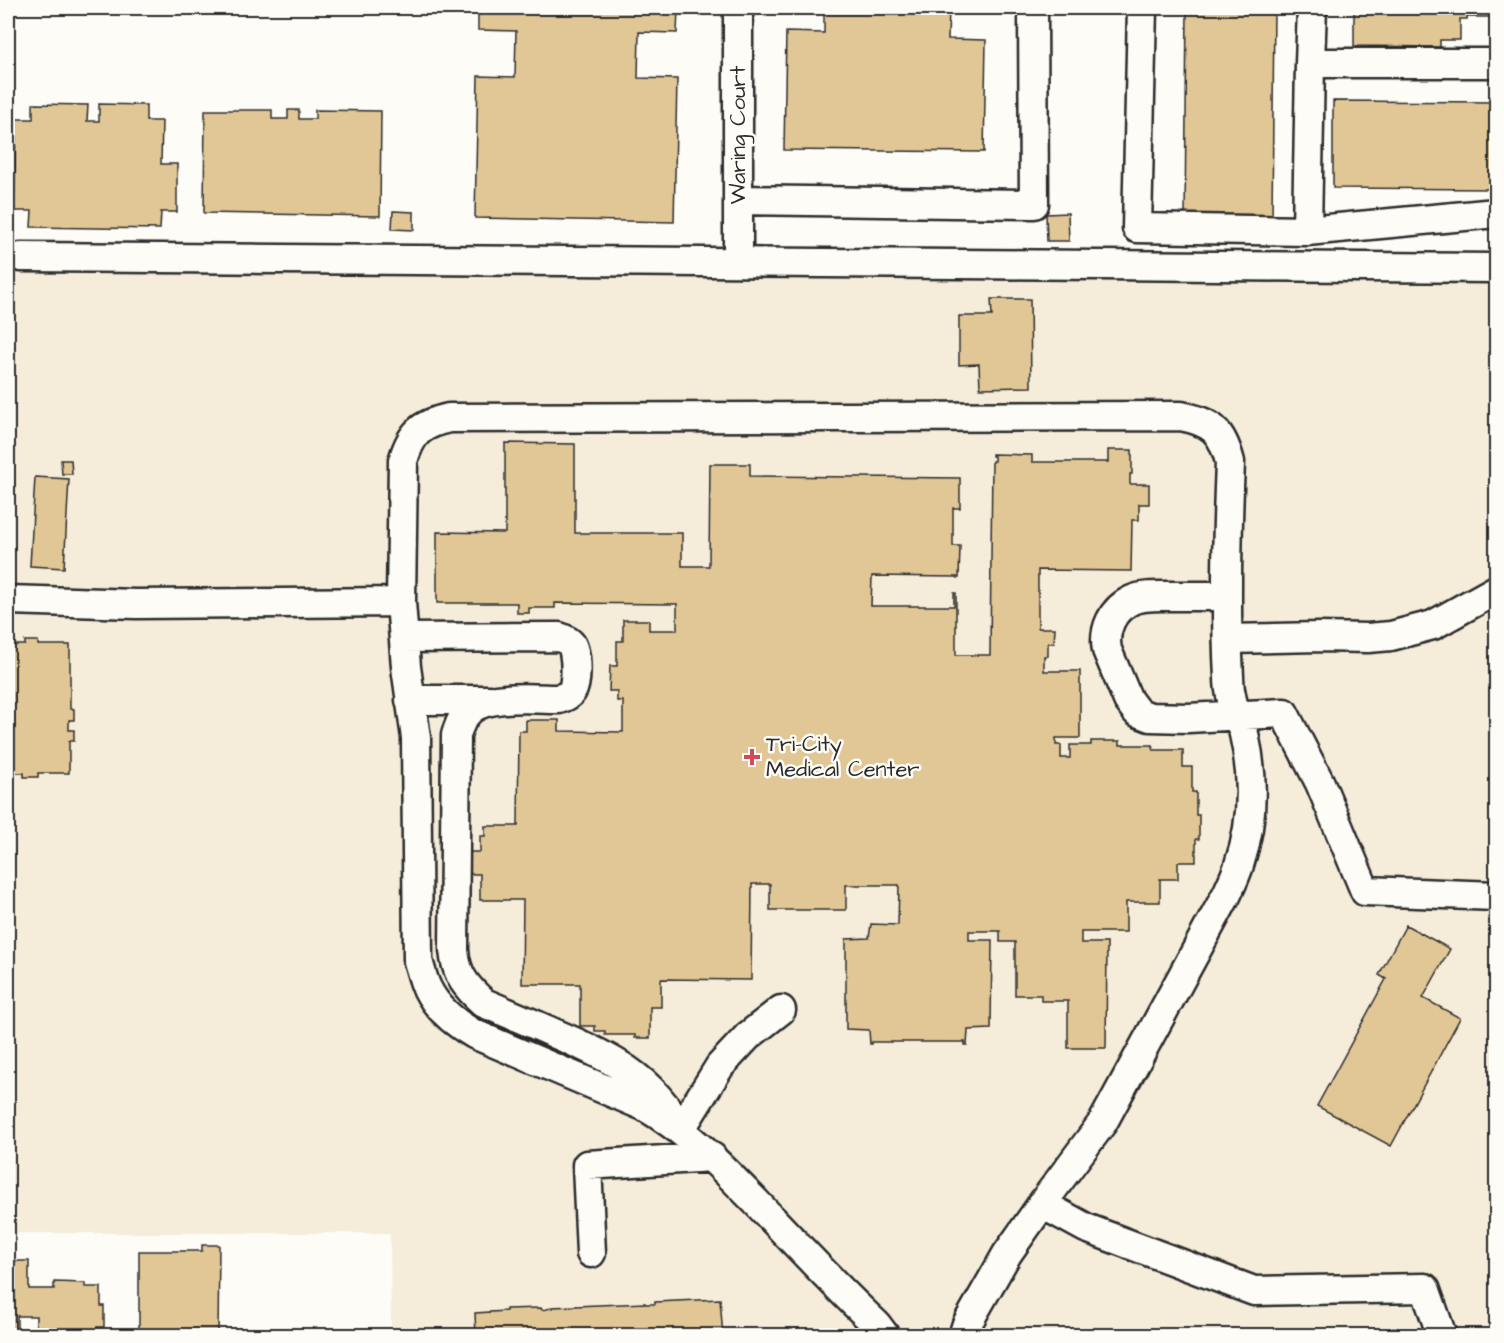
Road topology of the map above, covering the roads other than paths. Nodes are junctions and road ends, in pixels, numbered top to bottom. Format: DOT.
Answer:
graph roads {
  1 [pos="738,8"];
  2 [pos="1033,8"];
  3 [pos="1142,8"];
  4 [pos="1312,8"];
  5 [pos="1310,63"];
  6 [pos="1497,63"];
  7 [pos="738,200"];
  8 [pos="1497,213"];
  9 [pos="1307,231"];
  10 [pos="21,257"];
  11 [pos="738,262"];
  12 [pos="1497,268"];
  13 [pos="1497,590"];
  14 [pos="1227,596"];
  15 [pos="8,600"];
  16 [pos="401,602"];
  17 [pos="404,638"];
  18 [pos="1228,639"];
  19 [pos="410,700"];
  20 [pos="498,700"];
  21 [pos="1239,716"];
  22 [pos="1497,896"];
  23 [pos="781,1010"];
  24 [pos="680,1130"];
  25 [pos="712,1157"];
  26 [pos="1042,1204"];
  27 [pos="591,1253"];
  28 [pos="885,1335"];
  29 [pos="963,1335"];
  30 [pos="1442,1335"];
  1 -- 7 [label="street, Waring Court"];
  2 -- 7 [label="street"];
  3 -- 9 [label="street"];
  4 -- 5 [label="street"];
  5 -- 6 [label="street"];
  5 -- 9 [label="street"];
  7 -- 11 [label="street, Waring Court"];
  8 -- 9 [label="street"];
  10 -- 11 [label="street"];
  11 -- 12 [label="street"];
  13 -- 18 [label="street"];
  14 -- 16 [label="street"];
  14 -- 18 [label="street"];
  14 -- 21 [label="street"];
  15 -- 16 [label="street"];
  16 -- 17 [label="street"];
  17 -- 19 [label="street"];
  17 -- 20 [label="street"];
  18 -- 21 [label="street"];
  19 -- 20 [label="street"];
  19 -- 24 [label="street"];
  20 -- 24 [label="street"];
  21 -- 22 [label="street"];
  21 -- 26 [label="street"];
  23 -- 24 [label="street"];
  24 -- 25 [label="street"];
  25 -- 27 [label="street"];
  25 -- 28 [label="street"];
  26 -- 29 [label="street"];
  26 -- 30 [label="street"];
}
